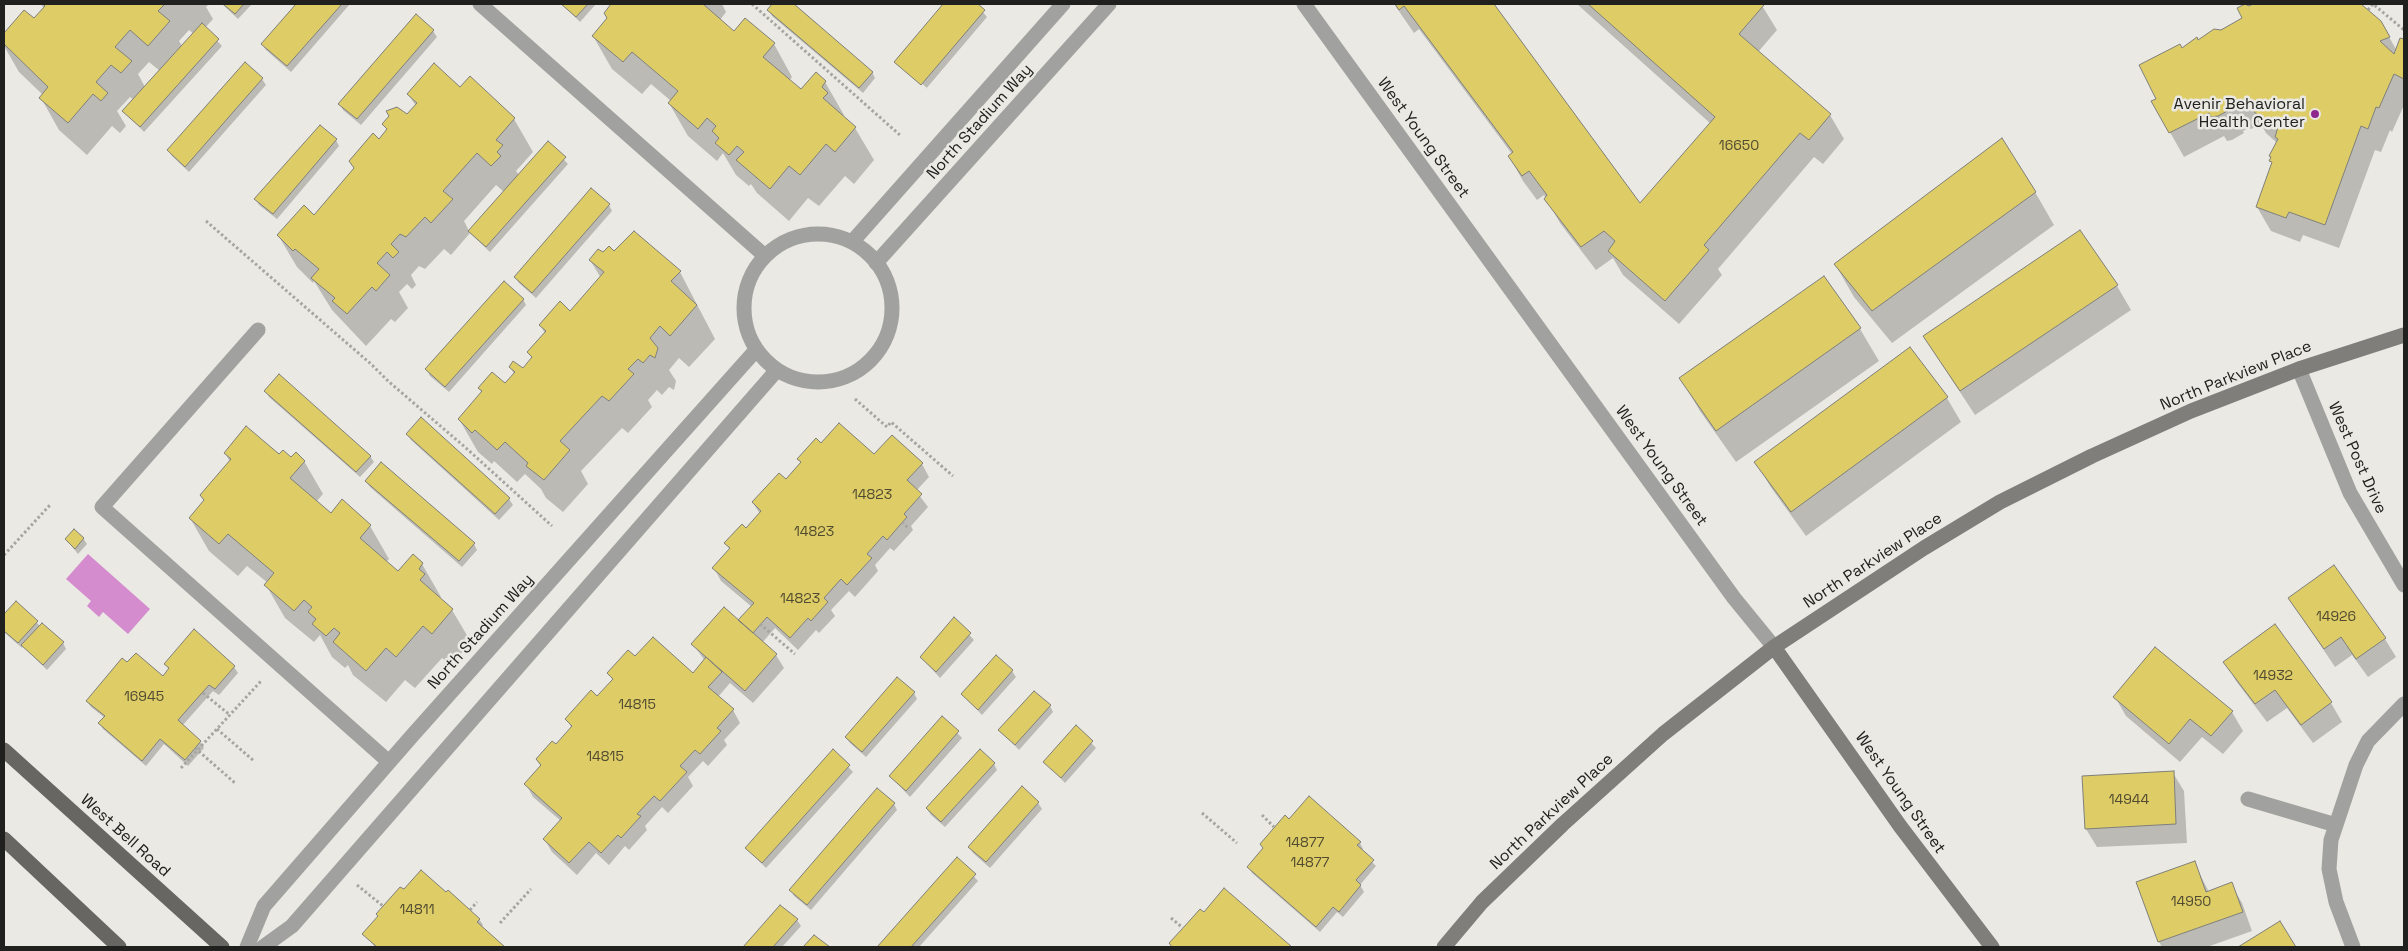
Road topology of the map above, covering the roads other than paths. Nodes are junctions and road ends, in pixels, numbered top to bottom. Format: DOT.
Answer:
graph roads {
  1 [pos="480,4"];
  2 [pos="1063,4"];
  3 [pos="1109,4"];
  4 [pos="1304,4"];
  5 [pos="852,242"];
  6 [pos="765,256"];
  7 [pos="876,263"];
  8 [pos="258,330"];
  9 [pos="2404,335"];
  10 [pos="756,350"];
  11 [pos="2299,368"];
  12 [pos="777,370"];
  13 [pos="2404,585"];
  14 [pos="1774,647"];
  15 [pos="2404,704"];
  16 [pos="4,750"];
  17 [pos="389,762"];
  18 [pos="2248,799"];
  19 [pos="2336,825"];
  20 [pos="4,840"];
  21 [pos="119,947"];
  22 [pos="222,947"];
  23 [pos="247,947"];
  24 [pos="263,947"];
  25 [pos="1444,947"];
  26 [pos="1992,947"];
  27 [pos="2352,947"];
  1 -- 6 [label="street"];
  2 -- 5 [label="street, North Stadium Way"];
  3 -- 7 [label="street, North Stadium Way"];
  4 -- 14 [label="street, West Young Street"];
  5 -- 6 [label="street"];
  5 -- 7 [label="street"];
  6 -- 10 [label="street"];
  7 -- 12 [label="street"];
  8 -- 17 [label="street"];
  9 -- 11 [label="street, North Parkview Place"];
  10 -- 12 [label="street"];
  10 -- 17 [label="street, North Stadium Way"];
  11 -- 13 [label="street, West Post Drive"];
  11 -- 14 [label="street, North Parkview Place"];
  12 -- 24 [label="street"];
  14 -- 25 [label="street, North Parkview Place"];
  14 -- 26 [label="street, West Young Street"];
  15 -- 19 [label="street"];
  16 -- 22 [label="main road, West Bell Road"];
  17 -- 23 [label="street, North Stadium Way"];
  18 -- 19 [label="street"];
  19 -- 27 [label="street"];
  20 -- 21 [label="main road"];
}
